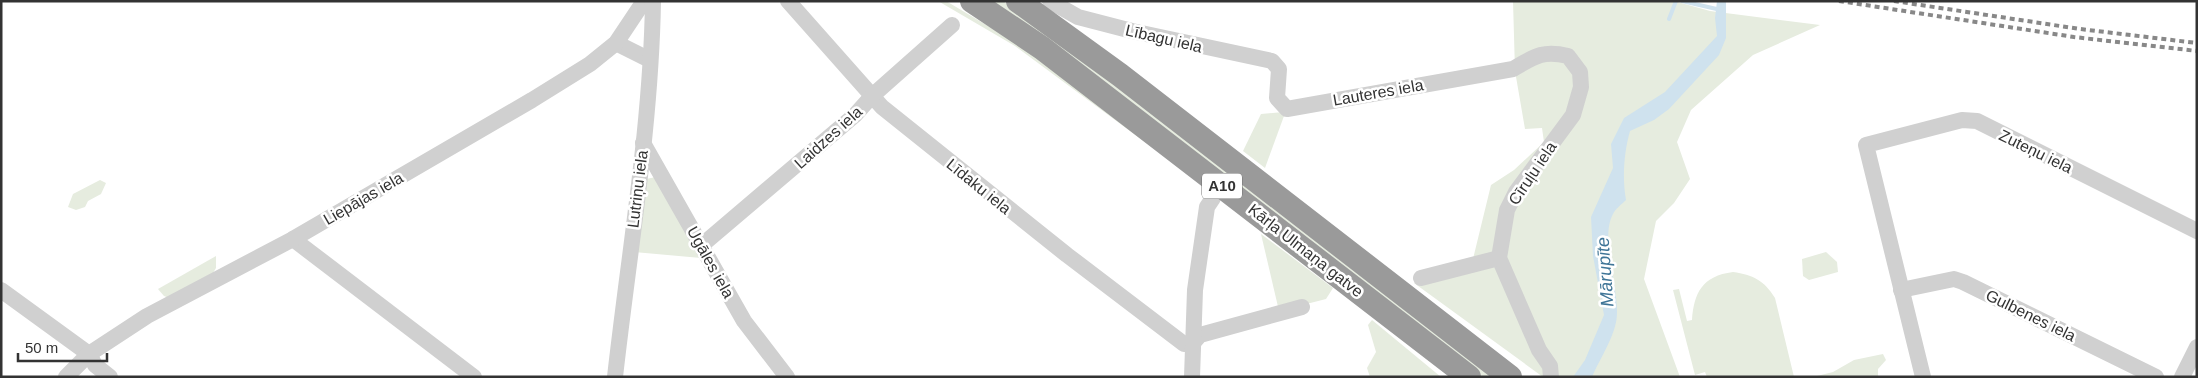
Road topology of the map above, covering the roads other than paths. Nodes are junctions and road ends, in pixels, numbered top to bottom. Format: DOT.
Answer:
graph roads {
  1 [pos="644,1"];
  2 [pos="653,1"];
  3 [pos="788,1"];
  4 [pos="972,1"];
  5 [pos="1018,1"];
  6 [pos="1050,1"];
  7 [pos="952,25"];
  8 [pos="616,42"];
  9 [pos="650,60"];
  10 [pos="1279,69"];
  11 [pos="1513,69"];
  12 [pos="872,96"];
  13 [pos="643,143"];
  14 [pos="1213,198"];
  15 [pos="2197,231"];
  16 [pos="293,239"];
  17 [pos="702,245"];
  18 [pos="1499,258"];
  19 [pos="1421,278"];
  20 [pos="1,290"];
  21 [pos="1901,290"];
  22 [pos="1302,308"];
  23 [pos="1193,343"];
  24 [pos="2197,347"];
  25 [pos="89,354"];
  26 [pos="66,377"];
  27 [pos="110,377"];
  28 [pos="474,377"];
  29 [pos="615,377"];
  30 [pos="787,377"];
  31 [pos="1192,377"];
  32 [pos="1469,377"];
  33 [pos="1510,377"];
  34 [pos="1551,377"];
  35 [pos="1923,377"];
  36 [pos="2156,377"];
  37 [pos="2182,377"];
  1 -- 8 [label="street, Liepājas iela"];
  2 -- 9 [label="street, Lutriņu iela"];
  3 -- 12 [label="street, Līdaku iela"];
  4 -- 32 [label="highway, Kārļa Ulmaņa gatve / A10"];
  5 -- 33 [label="highway, Kārļa Ulmaņa gatve / A10"];
  6 -- 10 [label="street, Lībagu iela"];
  7 -- 12 [label="street, Laidzes iela"];
  8 -- 9 [label="street"];
  8 -- 16 [label="street, Liepājas iela"];
  9 -- 13 [label="street, Lutriņu iela"];
  10 -- 11 [label="street, Lauteres iela"];
  11 -- 18 [label="street, Cīruļu iela"];
  12 -- 17 [label="street, Laidzes iela"];
  12 -- 23 [label="street, Līdaku iela"];
  13 -- 17 [label="street, Ugāles iela"];
  13 -- 29 [label="street, Lutriņu iela"];
  14 -- 23 [label="street"];
  15 -- 21 [label="street, Zuteņu iela"];
  16 -- 25 [label="street, Liepājas iela"];
  16 -- 28 [label="street"];
  17 -- 30 [label="street, Ugāles iela"];
  18 -- 19 [label="street"];
  18 -- 34 [label="street"];
  20 -- 25 [label="street"];
  21 -- 35 [label="street"];
  21 -- 36 [label="street, Gulbenes iela"];
  22 -- 23 [label="street"];
  23 -- 31 [label="street"];
  24 -- 37 [label="street"];
  25 -- 26 [label="street, Liepājas iela"];
  25 -- 27 [label="street"];
}
